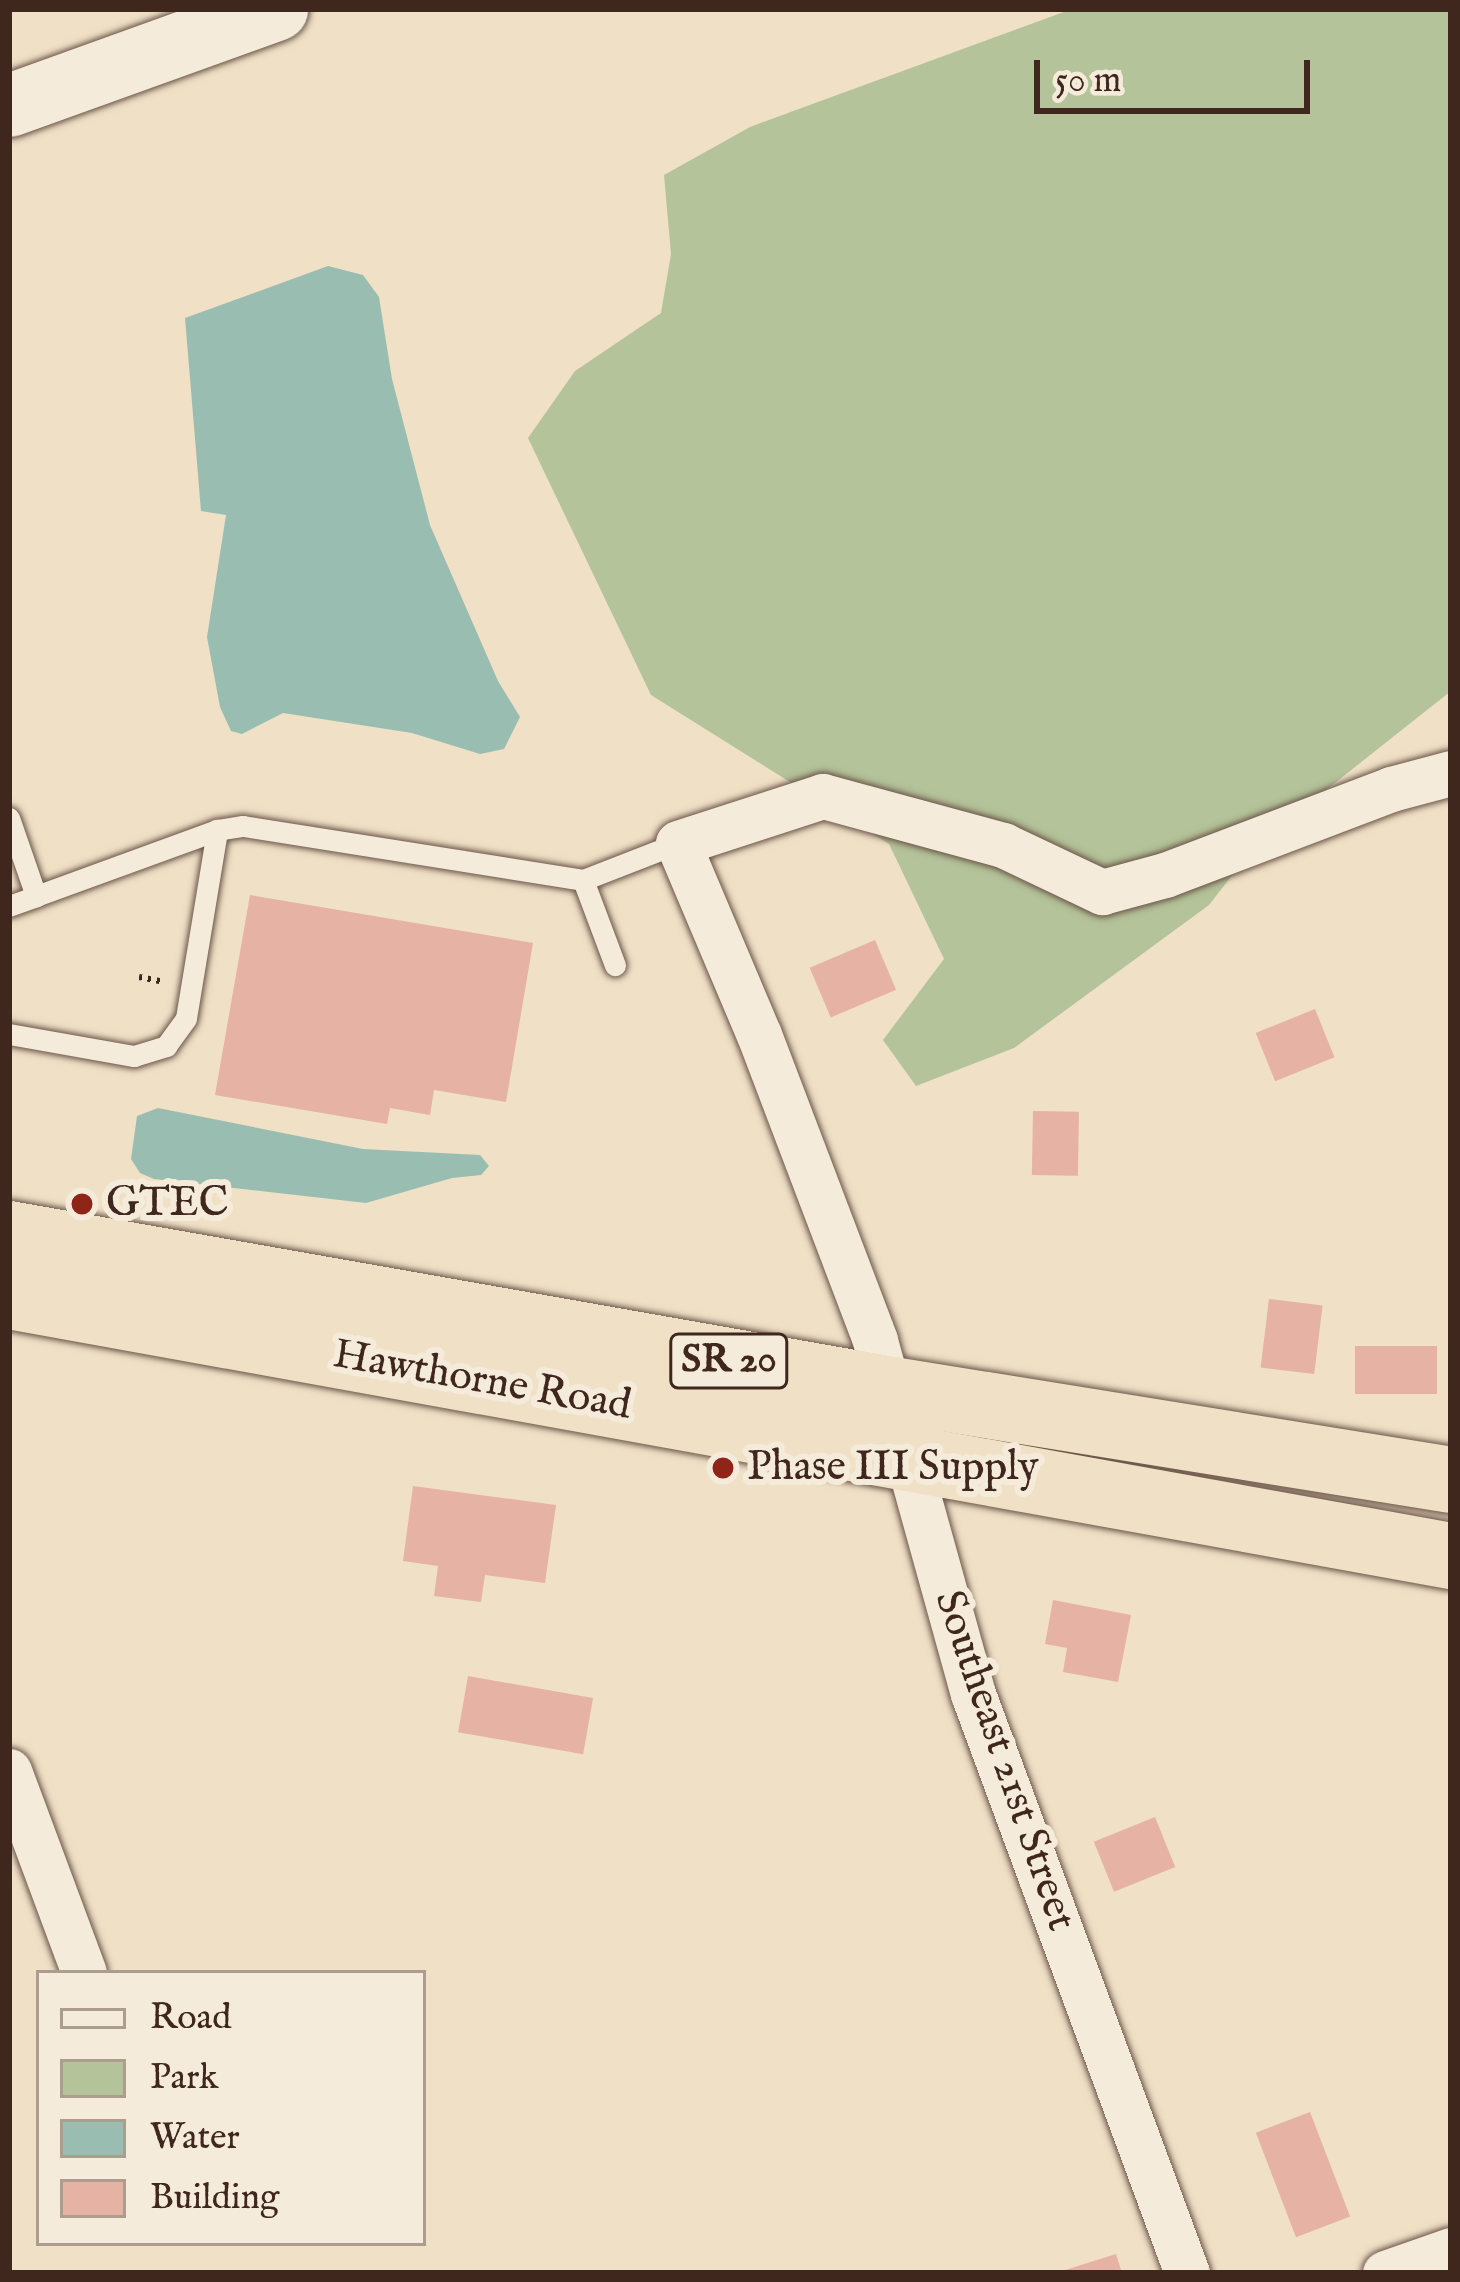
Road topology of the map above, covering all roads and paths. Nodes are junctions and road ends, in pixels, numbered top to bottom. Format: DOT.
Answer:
graph roads {
  1 [pos="276,9"];
  2 [pos="9,105"];
  3 [pos="1451,772"];
  4 [pos="9,818"];
  5 [pos="217,830"];
  6 [pos="678,843"];
  7 [pos="584,880"];
  8 [pos="36,896"];
  9 [pos="9,906"];
  10 [pos="615,964"];
  11 [pos="139,977"];
  12 [pos="168,982"];
  13 [pos="9,1034"];
  14 [pos="9,1234"];
  15 [pos="9,1296"];
  16 [pos="893,1390"];
  17 [pos="911,1458"];
  18 [pos="1451,1480"];
  19 [pos="1451,1556"];
  20 [pos="9,1772"];
  21 [pos="82,1970"];
  22 [pos="1451,2250"];
  23 [pos="1187,2273"];
  24 [pos="1385,2273"];
  1 -- 2 [label="street"];
  3 -- 6 [label="street"];
  4 -- 8 [label="lane"];
  5 -- 7 [label="lane"];
  5 -- 8 [label="lane"];
  5 -- 13 [label="lane"];
  6 -- 7 [label="lane"];
  6 -- 16 [label="street, Southeast 21st Street"];
  7 -- 10 [label="lane"];
  8 -- 9 [label="lane"];
  11 -- 12 [label="path"];
  14 -- 16 [label="highway, Hawthorne Road / SR 20"];
  15 -- 17 [label="highway, Hawthorne Road / SR 20"];
  16 -- 17 [label="street, Southeast 21st Street"];
  16 -- 18 [label="highway, Hawthorne Road / SR 20"];
  17 -- 19 [label="highway, Hawthorne Road / SR 20"];
  17 -- 23 [label="street, Southeast 21st Street"];
  20 -- 21 [label="street"];
  22 -- 24 [label="street"];
}
